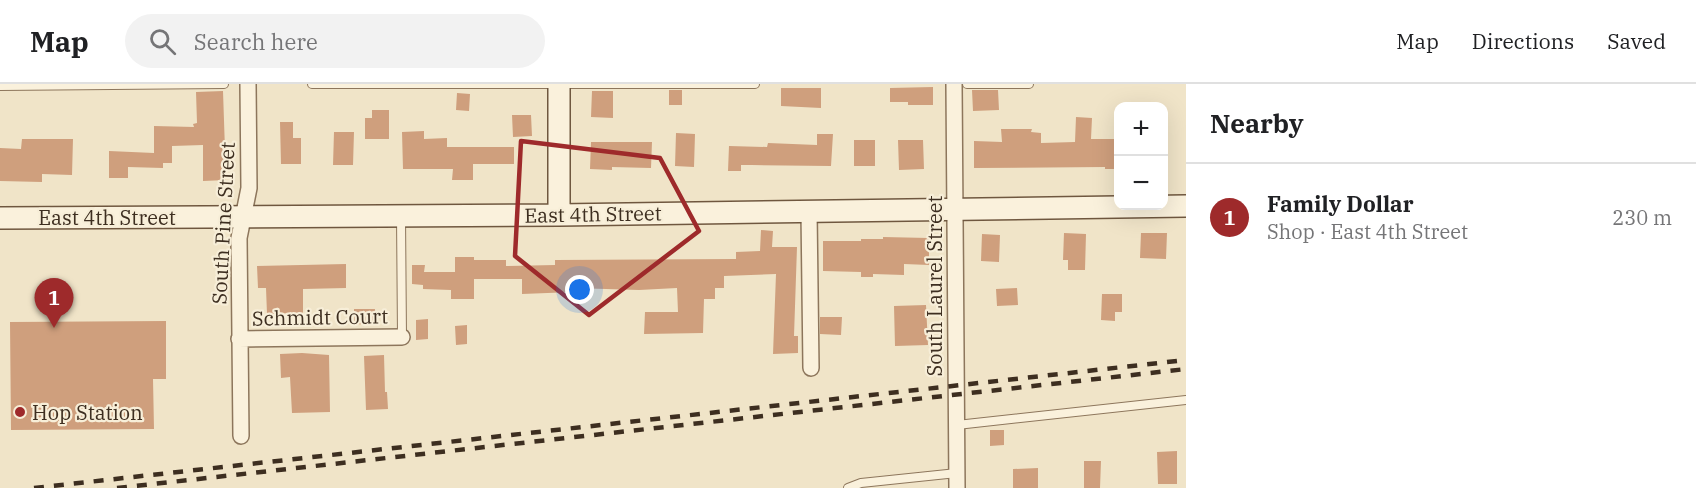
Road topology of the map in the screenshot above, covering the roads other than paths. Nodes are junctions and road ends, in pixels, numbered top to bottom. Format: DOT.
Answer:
graph roads {
  1 [pos="224,84"];
  2 [pos="248,84"];
  3 [pos="312,84"];
  4 [pos="755,84"];
  5 [pos="954,84"];
  6 [pos="966,84"];
  7 [pos="1029,84"];
  8 [pos="559,85"];
  9 [pos="0,86"];
  10 [pos="1186,206"];
  11 [pos="955,208"];
  12 [pos="809,211"];
  13 [pos="559,215"];
  14 [pos="401,216"];
  15 [pos="244,217"];
  16 [pos="0,218"];
  17 [pos="402,338"];
  18 [pos="239,339"];
  19 [pos="811,368"];
  20 [pos="1186,400"];
  21 [pos="957,425"];
  22 [pos="241,436"];
  23 [pos="957,480"];
  24 [pos="848,488"];
  1 -- 9 [label="lane"];
  2 -- 15 [label="street, South Pine Street"];
  3 -- 8 [label="lane"];
  4 -- 8 [label="lane"];
  5 -- 11 [label="street, South Laurel Street"];
  6 -- 7 [label="lane"];
  8 -- 13 [label="street"];
  10 -- 11 [label="street, East 4th Street"];
  11 -- 12 [label="street, East 4th Street"];
  11 -- 21 [label="street, South Laurel Street"];
  12 -- 13 [label="street, East 4th Street"];
  12 -- 19 [label="street"];
  13 -- 14 [label="street, East 4th Street"];
  14 -- 15 [label="street, East 4th Street"];
  14 -- 17 [label="lane"];
  15 -- 16 [label="street, East 4th Street"];
  15 -- 18 [label="street, South Pine Street"];
  17 -- 18 [label="street, Schmidt Court"];
  18 -- 22 [label="street, South Pine Street"];
  20 -- 21 [label="lane"];
  21 -- 23 [label="street, South Laurel Street"];
  23 -- 24 [label="lane"];
}
